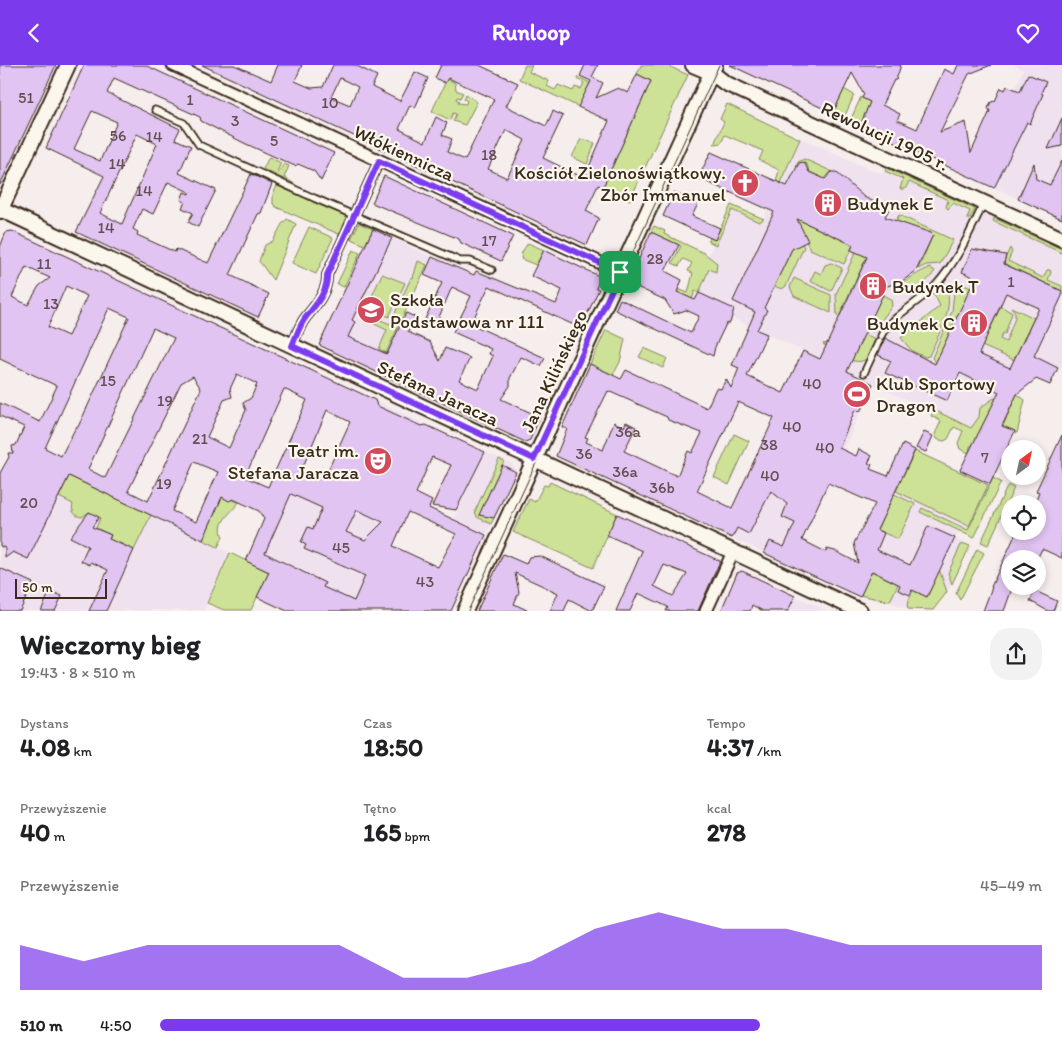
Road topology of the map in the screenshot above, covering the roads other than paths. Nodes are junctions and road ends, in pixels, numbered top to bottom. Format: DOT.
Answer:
graph roads {
  1 [pos="68,65"];
  2 [pos="173,65"];
  3 [pos="694,65"];
  4 [pos="714,69"];
  5 [pos="155,110"];
  6 [pos="379,161"];
  7 [pos="984,203"];
  8 [pos="0,210"];
  9 [pos="355,215"];
  10 [pos="1062,239"];
  11 [pos="492,270"];
  12 [pos="620,272"];
  13 [pos="292,346"];
  14 [pos="864,373"];
  15 [pos="534,459"];
  16 [pos="733,552"];
  17 [pos="465,611"];
  18 [pos="706,611"];
  19 [pos="860,611"];
  1 -- 8 [label="street"];
  2 -- 6 [label="street, Włókiennicza"];
  3 -- 4 [label="street, Rewolucji 1905 r."];
  4 -- 7 [label="street, Rewolucji 1905 r."];
  4 -- 12 [label="street, Jana Kilińskiego"];
  5 -- 9 [label="lane"];
  6 -- 9 [label="street"];
  6 -- 12 [label="street, Włókiennicza"];
  7 -- 10 [label="street, Rewolucji 1905 r."];
  7 -- 14 [label="lane"];
  8 -- 13 [label="street, Stefana Jaracza"];
  9 -- 11 [label="lane"];
  9 -- 13 [label="street"];
  12 -- 15 [label="street, Jana Kilińskiego"];
  13 -- 15 [label="street, Stefana Jaracza"];
  15 -- 16 [label="street, Stefana Jaracza"];
  15 -- 17 [label="street, Jana Kilińskiego"];
  16 -- 18 [label="street"];
  16 -- 19 [label="street, Stefana Jaracza"];
}
